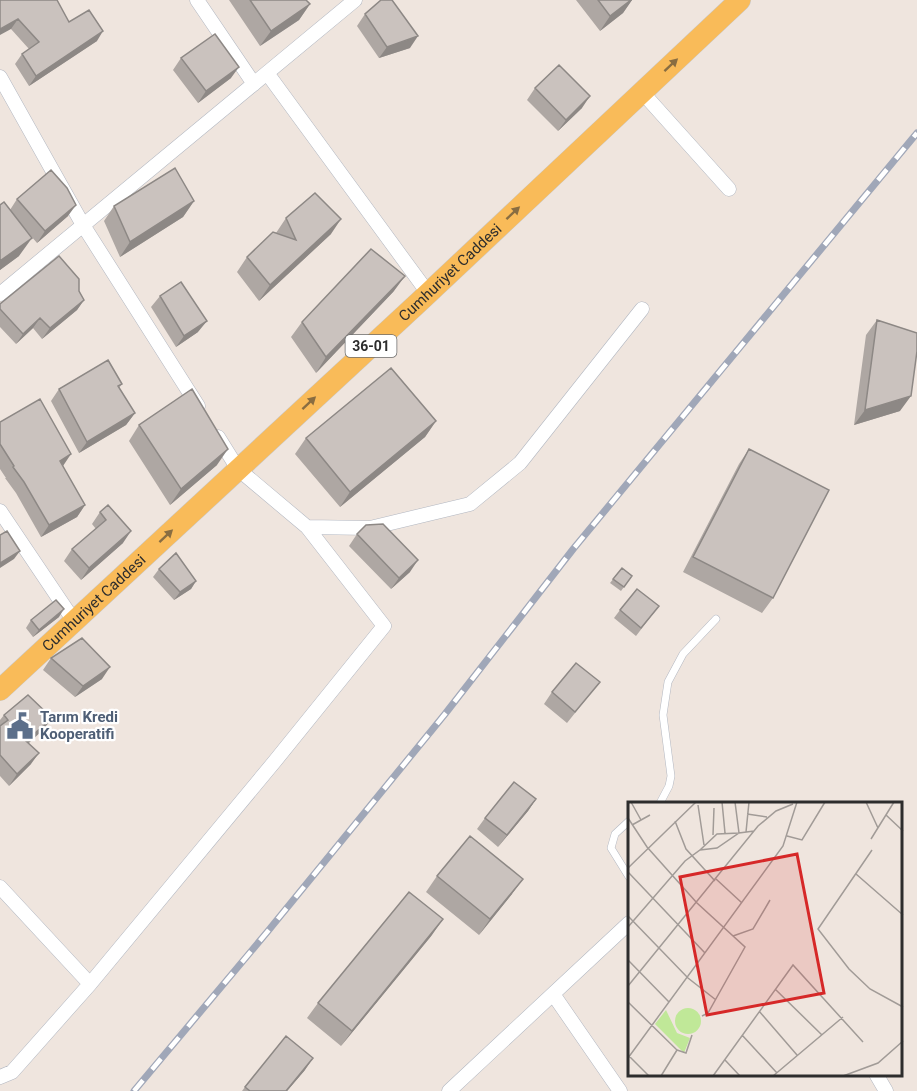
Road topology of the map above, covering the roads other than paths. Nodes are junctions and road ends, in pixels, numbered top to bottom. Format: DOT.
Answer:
graph roads {
  1 [pos="197,0"];
  2 [pos="355,0"];
  3 [pos="740,0"];
  4 [pos="267,73"];
  5 [pos="0,77"];
  6 [pos="254,84"];
  7 [pos="642,92"];
  8 [pos="729,189"];
  9 [pos="83,225"];
  10 [pos="428,293"];
  11 [pos="0,294"];
  12 [pos="642,309"];
  13 [pos="238,469"];
  14 [pos="0,511"];
  15 [pos="307,527"];
  16 [pos="716,619"];
  17 [pos="74,621"];
  18 [pos="0,690"];
  19 [pos="661,802"];
  20 [pos="628,822"];
  21 [pos="628,875"];
  22 [pos="0,887"];
  23 [pos="628,924"];
  24 [pos="90,984"];
  25 [pos="553,994"];
  26 [pos="877,1076"];
  27 [pos="0,1077"];
  28 [pos="449,1091"];
  29 [pos="620,1091"];
  30 [pos="886,1091"];
  1 -- 6 [label="street"];
  2 -- 4 [label="street"];
  7 -- 3 [label="main road, Cumhuriyet Caddesi / 36-01, one-way"];
  4 -- 6 [label="street"];
  4 -- 10 [label="street"];
  5 -- 9 [label="street"];
  6 -- 9 [label="street"];
  7 -- 8 [label="street"];
  10 -- 7 [label="main road, Cumhuriyet Caddesi / 36-01, one-way"];
  9 -- 11 [label="street"];
  9 -- 13 [label="street"];
  13 -- 10 [label="main road, Cumhuriyet Caddesi / 36-01, one-way"];
  12 -- 15 [label="street"];
  13 -- 15 [label="street"];
  17 -- 13 [label="main road, Cumhuriyet Caddesi / 36-01, one-way"];
  14 -- 17 [label="street"];
  15 -- 24 [label="street"];
  16 -- 19 [label="lane"];
  17 -- 18 [label="main road, Cumhuriyet Caddesi / 36-01"];
  20 -- 21 [label="lane"];
  22 -- 24 [label="street"];
  23 -- 25 [label="street"];
  24 -- 27 [label="street"];
  25 -- 28 [label="street"];
  25 -- 29 [label="street"];
  26 -- 30 [label="street"];
}
